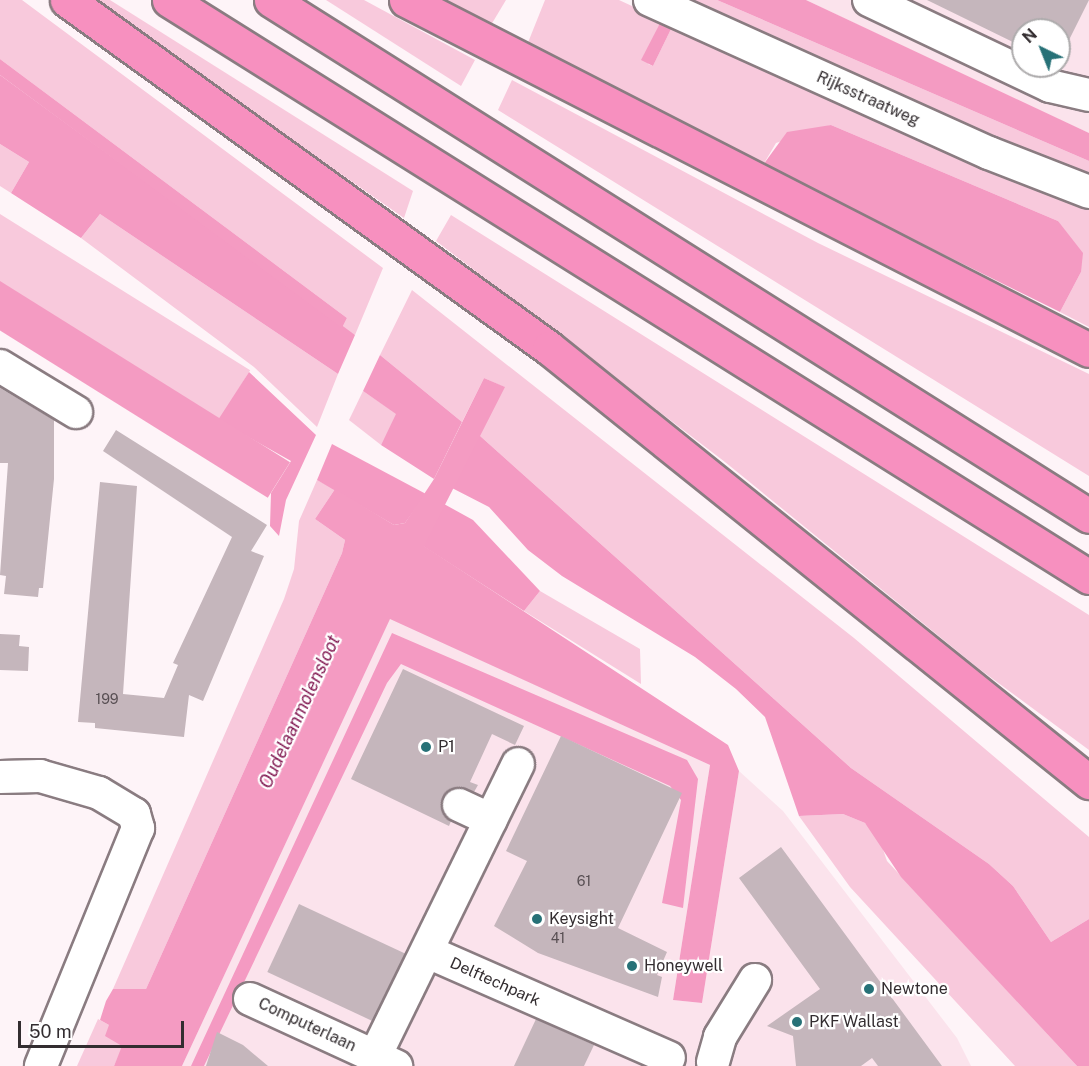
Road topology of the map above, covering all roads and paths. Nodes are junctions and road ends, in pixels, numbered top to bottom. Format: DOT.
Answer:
graph roads {
  1 [pos="67,0"];
  2 [pos="170,0"];
  3 [pos="271,0"];
  4 [pos="406,0"];
  5 [pos="869,0"];
  6 [pos="666,7"];
  7 [pos="1089,94"];
  8 [pos="1089,192"];
  9 [pos="1089,350"];
  10 [pos="0,366"];
  11 [pos="76,412"];
  12 [pos="1089,516"];
  13 [pos="1089,577"];
  14 [pos="518,764"];
  15 [pos="0,777"];
  16 [pos="1089,782"];
  17 [pos="456,810"];
  18 [pos="488,826"];
  19 [pos="428,952"];
  20 [pos="755,980"];
  21 [pos="250,999"];
  22 [pos="386,1061"];
  23 [pos="663,1062"];
  24 [pos="716,1064"];
  25 [pos="42,1066"];
  1 -- 16 [label="highway"];
  2 -- 13 [label="highway"];
  3 -- 12 [label="highway"];
  4 -- 9 [label="highway"];
  5 -- 7 [label="street"];
  6 -- 8 [label="street, Rijksstraatweg"];
  10 -- 11 [label="street"];
  14 -- 18 [label="street"];
  15 -- 25 [label="street"];
  17 -- 18 [label="street"];
  18 -- 19 [label="street"];
  19 -- 22 [label="street"];
  19 -- 23 [label="street, Delftechpark"];
  20 -- 24 [label="street"];
  21 -- 22 [label="street, Computerlaan"];
  23 -- 24 [label="street, Delftechpark"];
}
